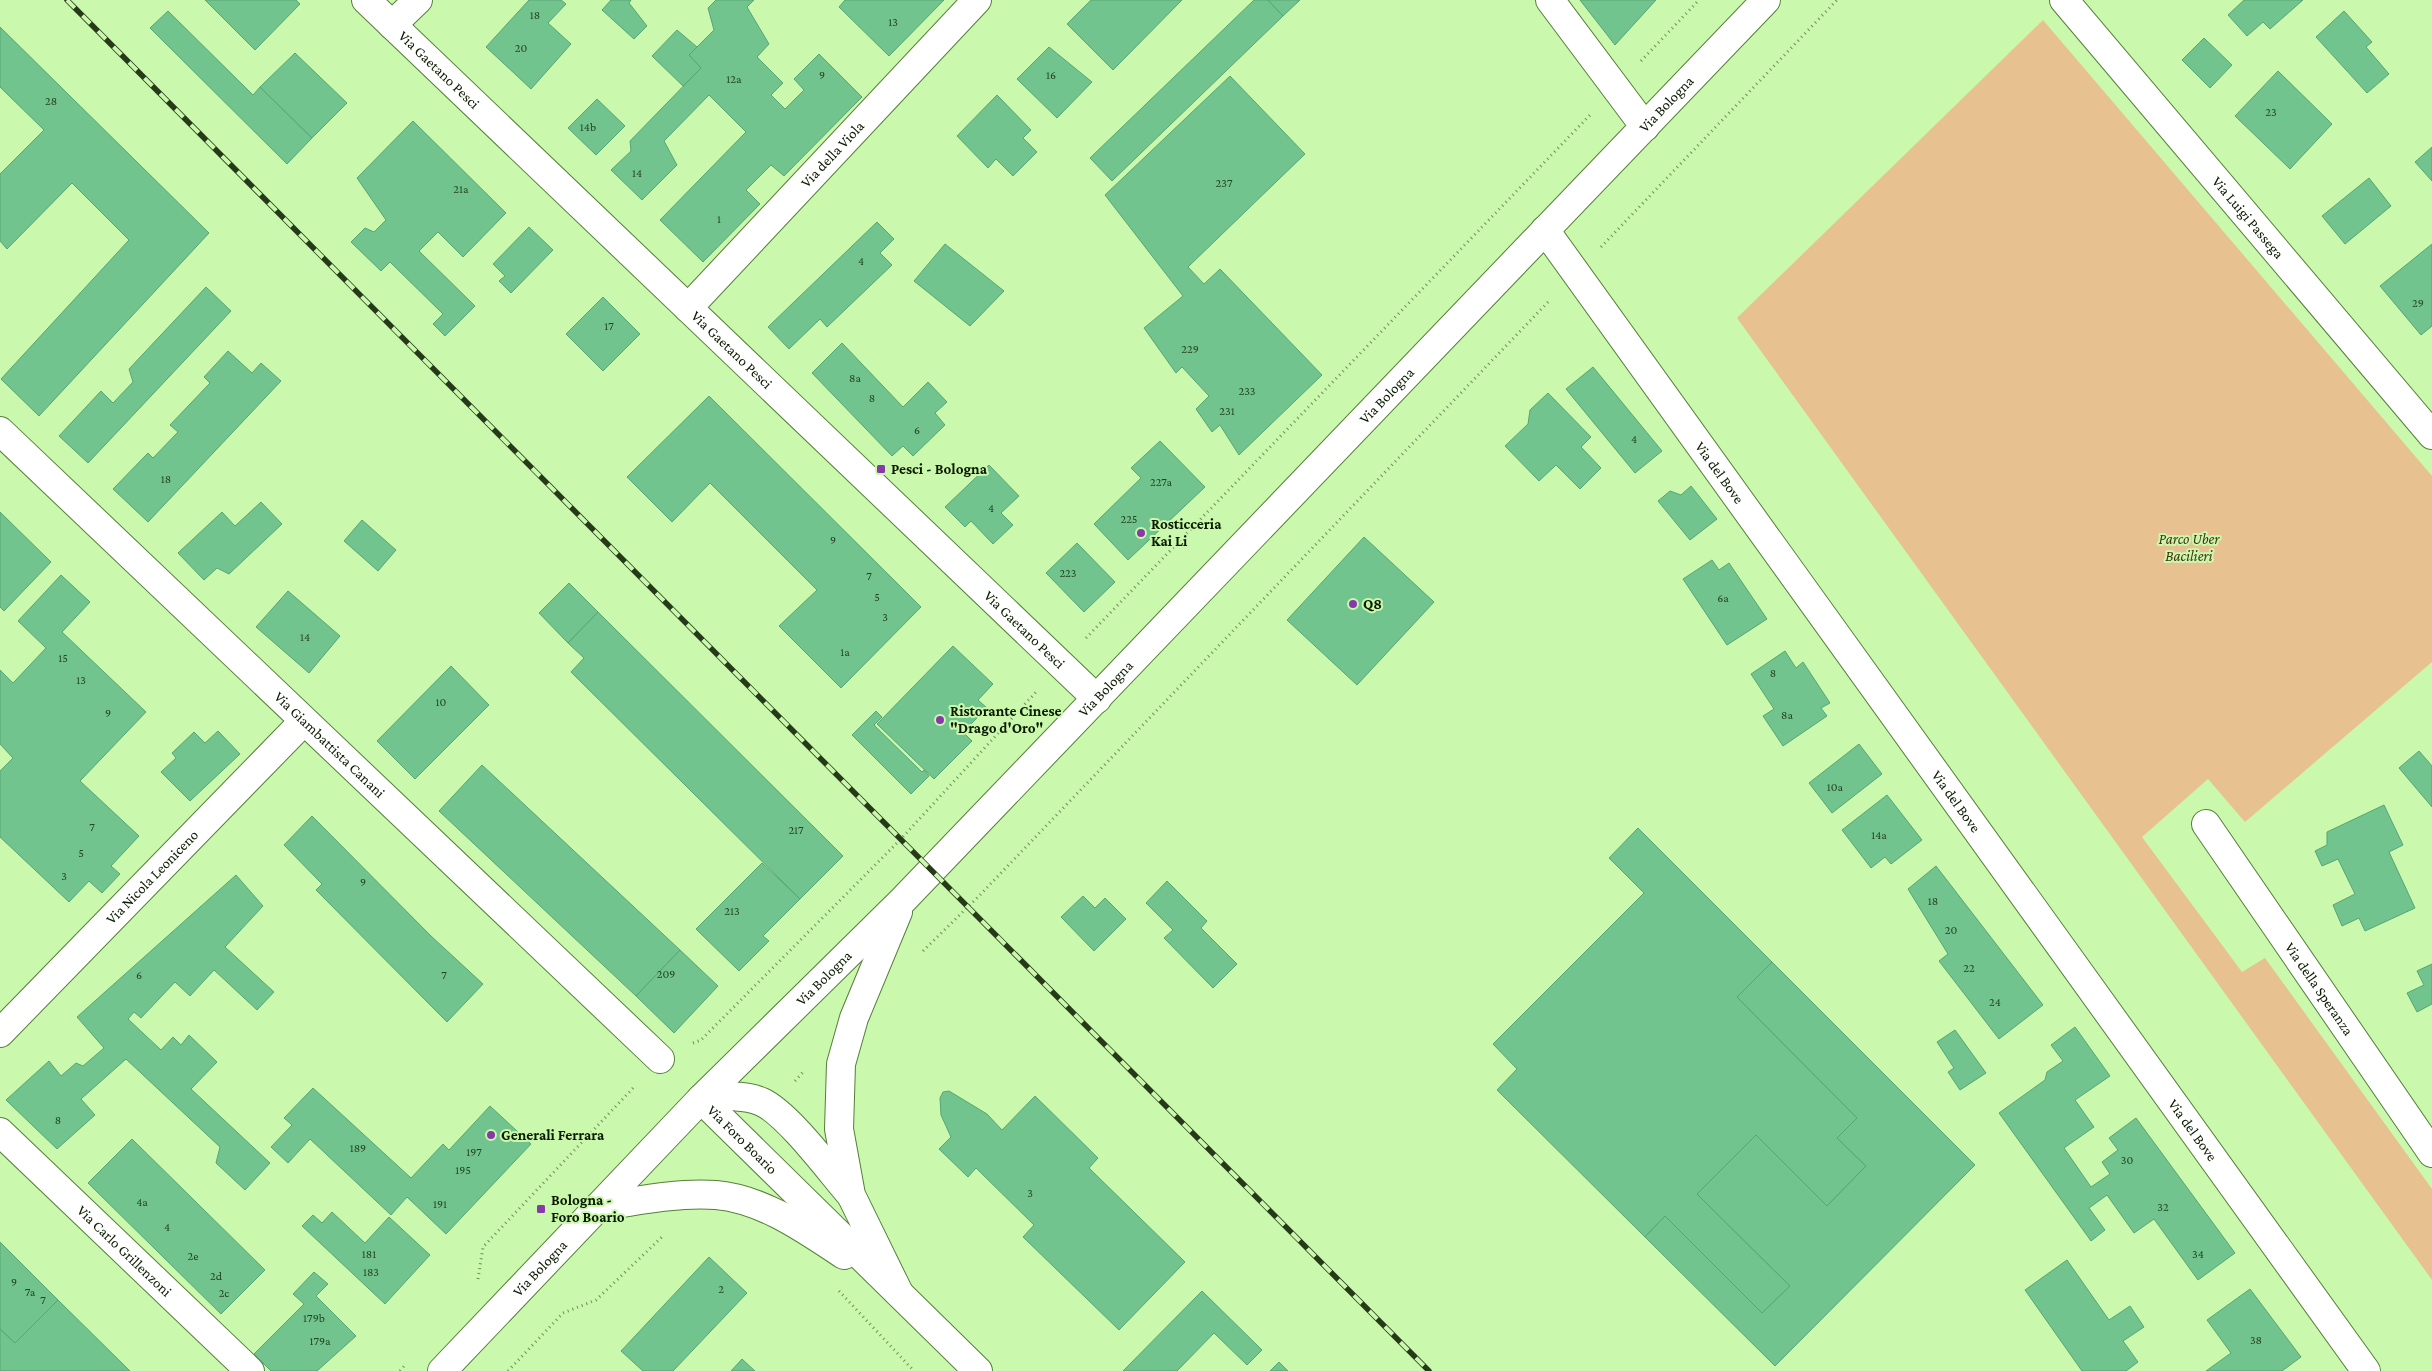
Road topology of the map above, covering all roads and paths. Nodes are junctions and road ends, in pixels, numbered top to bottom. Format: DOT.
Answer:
graph roads {
  1 [pos="366,0"];
  2 [pos="418,0"];
  3 [pos="977,0"];
  4 [pos="1550,0"];
  5 [pos="1766,0"];
  6 [pos="1837,0"];
  7 [pos="2064,0"];
  8 [pos="392,25"];
  9 [pos="1645,127"];
  10 [pos="1545,230"];
  11 [pos="1576,273"];
  12 [pos="688,308"];
  13 [pos="0,431"];
  14 [pos="2432,435"];
  15 [pos="1097,699"];
  16 [pos="303,722"];
  17 [pos="2206,824"];
  18 [pos="903,900"];
  19 [pos="918,957"];
  20 [pos="0,1033"];
  21 [pos="660,1059"];
  22 [pos="809,1066"];
  23 [pos="700,1100"];
  24 [pos="770,1107"];
  25 [pos="0,1132"];
  26 [pos="2432,1153"];
  27 [pos="851,1195"];
  28 [pos="677,1197"];
  29 [pos="598,1207"];
  30 [pos="899,1293"];
  31 [pos="250,1371"];
  32 [pos="442,1371"];
  33 [pos="508,1371"];
  34 [pos="978,1371"];
  35 [pos="2366,1371"];
  1 -- 8 [label="street, Via Gaetano Pesci"];
  2 -- 8 [label="street"];
  3 -- 12 [label="street, Via della Viola"];
  4 -- 9 [label="street"];
  5 -- 9 [label="street, Via Bologna"];
  6 -- 11 [label="path"];
  7 -- 14 [label="street, Via Luigi Passega"];
  8 -- 12 [label="street, Via Gaetano Pesci"];
  9 -- 10 [label="street, Via Bologna"];
  10 -- 11 [label="street, Via del Bove"];
  10 -- 15 [label="street, Via Bologna"];
  11 -- 19 [label="path"];
  11 -- 35 [label="street, Via del Bove"];
  12 -- 15 [label="street, Via Gaetano Pesci"];
  13 -- 16 [label="street, Via Giambattista Canani"];
  15 -- 18 [label="street, Via Bologna"];
  16 -- 20 [label="street, Via Nicola Leoniceno"];
  16 -- 21 [label="street, Via Giambattista Canani"];
  17 -- 26 [label="street, Via della Speranza"];
  18 -- 23 [label="street, Via Bologna"];
  18 -- 27 [label="street, Via Foro Boario"];
  22 -- 24 [label="path"];
  23 -- 24 [label="street, Via Foro Boario"];
  23 -- 29 [label="street, Via Bologna"];
  23 -- 30 [label="street, Via Foro Boario"];
  24 -- 27 [label="street, Via Foro Boario"];
  25 -- 31 [label="street, Via Carlo Grillenzoni"];
  27 -- 30 [label="street, Via Foro Boario"];
  28 -- 29 [label="street, Via Foro Boario"];
  28 -- 30 [label="street, Via Foro Boario"];
  28 -- 33 [label="path"];
  29 -- 32 [label="street, Via Bologna"];
  30 -- 34 [label="street, Via Foro Boario"];
}
